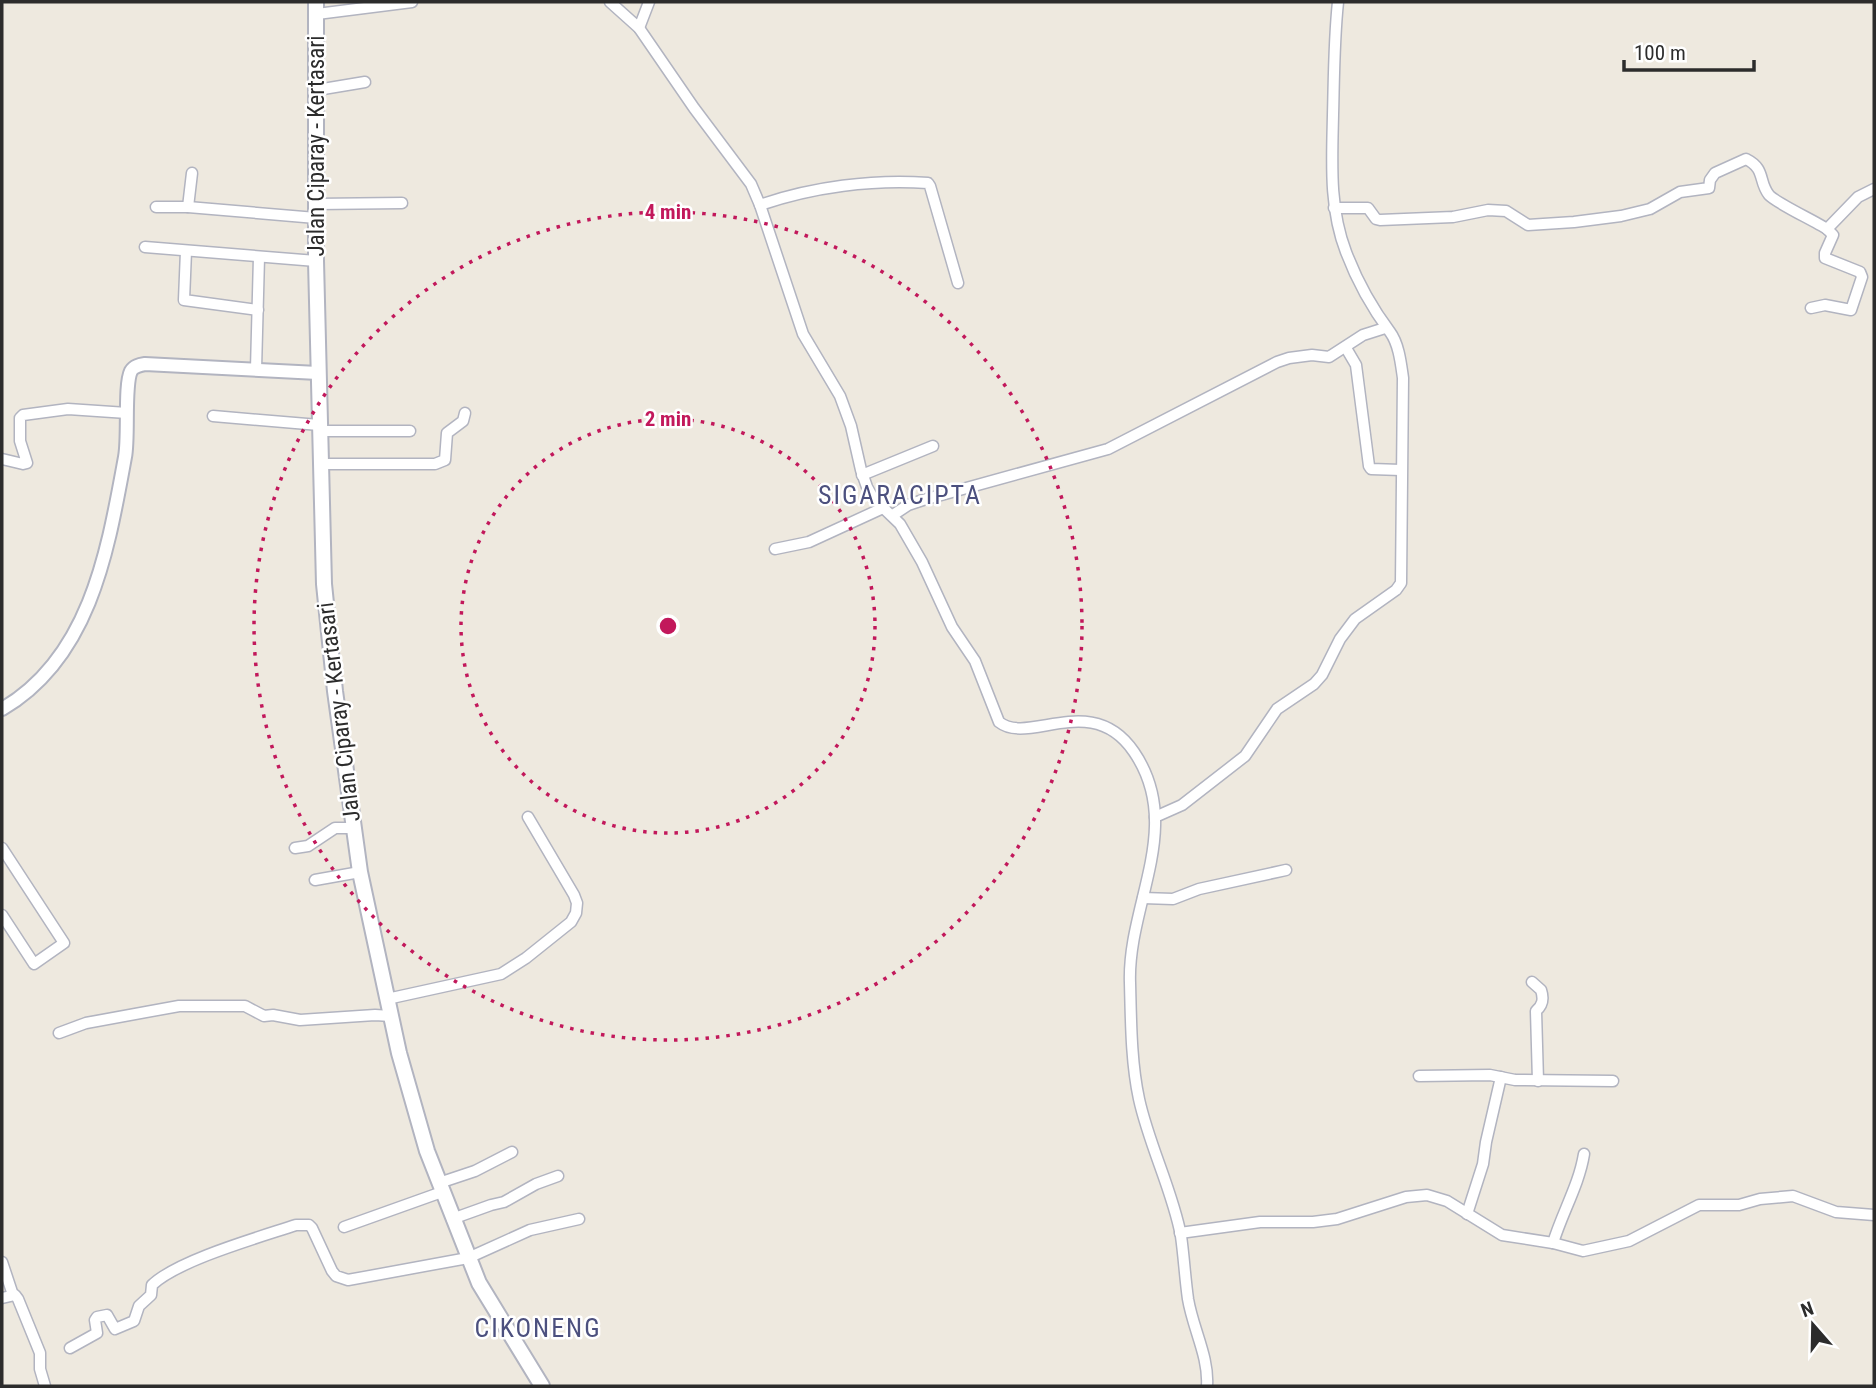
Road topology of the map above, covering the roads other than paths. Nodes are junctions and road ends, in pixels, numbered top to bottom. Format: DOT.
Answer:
graph roads {
  1 [pos="412,2"];
  2 [pos="610,2"];
  3 [pos="649,2"];
  4 [pos="1338,2"];
  5 [pos="316,8"];
  6 [pos="639,28"];
  7 [pos="365,82"];
  8 [pos="317,90"];
  9 [pos="192,173"];
  10 [pos="1874,188"];
  11 [pos="402,203"];
  12 [pos="760,205"];
  13 [pos="156,207"];
  14 [pos="188,207"];
  15 [pos="1334,208"];
  16 [pos="316,211"];
  17 [pos="1827,229"];
  18 [pos="145,247"];
  19 [pos="186,251"];
  20 [pos="259,257"];
  21 [pos="316,261"];
  22 [pos="958,283"];
  23 [pos="1811,308"];
  24 [pos="258,310"];
  25 [pos="1385,328"];
  26 [pos="1346,348"];
  27 [pos="256,369"];
  28 [pos="318,373"];
  29 [pos="127,413"];
  30 [pos="465,413"];
  31 [pos="213,416"];
  32 [pos="319,428"];
  33 [pos="410,431"];
  34 [pos="933,446"];
  35 [pos="2,459"];
  36 [pos="320,464"];
  37 [pos="1401,470"];
  38 [pos="862,475"];
  39 [pos="883,509"];
  40 [pos="893,515"];
  41 [pos="775,549"];
  42 [pos="2,709"];
  43 [pos="528,817"];
  44 [pos="1155,817"];
  45 [pos="353,828"];
  46 [pos="2,848"];
  47 [pos="295,848"];
  48 [pos="1286,870"];
  49 [pos="360,872"];
  50 [pos="316,880"];
  51 [pos="1143,898"];
  52 [pos="2,915"];
  53 [pos="1532,982"];
  54 [pos="387,999"];
  55 [pos="391,1016"];
  56 [pos="59,1033"];
  57 [pos="1419,1076"];
  58 [pos="1501,1077"];
  59 [pos="1538,1081"];
  60 [pos="1613,1081"];
  61 [pos="512,1153"];
  62 [pos="1584,1154"];
  63 [pos="558,1176"];
  64 [pos="440,1188"];
  65 [pos="1467,1214"];
  66 [pos="1874,1215"];
  67 [pos="452,1219"];
  68 [pos="579,1219"];
  69 [pos="344,1227"];
  70 [pos="1180,1233"];
  71 [pos="1553,1243"];
  72 [pos="468,1258"];
  73 [pos="2,1262"];
  74 [pos="13,1294"];
  75 [pos="2,1298"];
  76 [pos="92,1337"];
  77 [pos="70,1348"];
  78 [pos="93,1349"];
  79 [pos="46,1386"];
  80 [pos="542,1386"];
  81 [pos="1207,1386"];
  1 -- 5 [label="street"];
  2 -- 6 [label="street"];
  3 -- 6 [label="street"];
  4 -- 15 [label="street"];
  5 -- 8 [label="main road, Jalan Ciparay - Kertasari"];
  6 -- 12 [label="street"];
  7 -- 8 [label="street"];
  8 -- 16 [label="main road, Jalan Ciparay - Kertasari"];
  9 -- 14 [label="street"];
  10 -- 17 [label="street"];
  11 -- 16 [label="street"];
  12 -- 22 [label="street"];
  12 -- 38 [label="street"];
  13 -- 14 [label="street"];
  14 -- 16 [label="street"];
  15 -- 17 [label="street"];
  15 -- 25 [label="street"];
  16 -- 21 [label="main road, Jalan Ciparay - Kertasari"];
  17 -- 23 [label="street"];
  18 -- 19 [label="street"];
  19 -- 20 [label="street"];
  19 -- 24 [label="street"];
  20 -- 21 [label="street"];
  20 -- 24 [label="street"];
  21 -- 28 [label="main road, Jalan Ciparay - Kertasari"];
  24 -- 27 [label="street"];
  25 -- 26 [label="street"];
  25 -- 37 [label="street"];
  26 -- 37 [label="street"];
  26 -- 40 [label="street"];
  27 -- 28 [label="street"];
  27 -- 29 [label="street"];
  28 -- 32 [label="main road, Jalan Ciparay - Kertasari"];
  29 -- 35 [label="street"];
  29 -- 42 [label="street"];
  30 -- 36 [label="street"];
  31 -- 32 [label="street"];
  32 -- 33 [label="street"];
  32 -- 36 [label="main road, Jalan Ciparay - Kertasari"];
  34 -- 38 [label="street"];
  36 -- 45 [label="main road, Jalan Ciparay - Kertasari"];
  37 -- 44 [label="street"];
  38 -- 39 [label="street"];
  39 -- 40 [label="street"];
  39 -- 41 [label="street"];
  40 -- 44 [label="street"];
  43 -- 54 [label="street"];
  44 -- 51 [label="street"];
  45 -- 47 [label="street"];
  45 -- 49 [label="main road, Jalan Ciparay - Kertasari"];
  46 -- 52 [label="street"];
  48 -- 51 [label="street"];
  49 -- 50 [label="street"];
  49 -- 54 [label="main road, Jalan Ciparay - Kertasari"];
  51 -- 70 [label="street"];
  53 -- 59 [label="street"];
  54 -- 55 [label="main road, Jalan Ciparay - Kertasari"];
  55 -- 56 [label="street"];
  55 -- 64 [label="main road, Jalan Ciparay - Kertasari"];
  57 -- 58 [label="street"];
  58 -- 59 [label="street"];
  58 -- 65 [label="street"];
  59 -- 60 [label="street"];
  61 -- 64 [label="street"];
  62 -- 71 [label="street"];
  63 -- 67 [label="street"];
  64 -- 67 [label="main road, Jalan Ciparay - Kertasari"];
  64 -- 69 [label="street"];
  65 -- 70 [label="street"];
  65 -- 71 [label="street"];
  66 -- 71 [label="street"];
  67 -- 72 [label="main road, Jalan Ciparay - Kertasari"];
  68 -- 72 [label="street"];
  70 -- 81 [label="street"];
  72 -- 76 [label="street"];
  72 -- 80 [label="main road, Jalan Ciparay - Kertasari"];
  73 -- 74 [label="street"];
  74 -- 75 [label="street"];
  74 -- 79 [label="street"];
  76 -- 77 [label="street"];
  76 -- 78 [label="street"];
}
